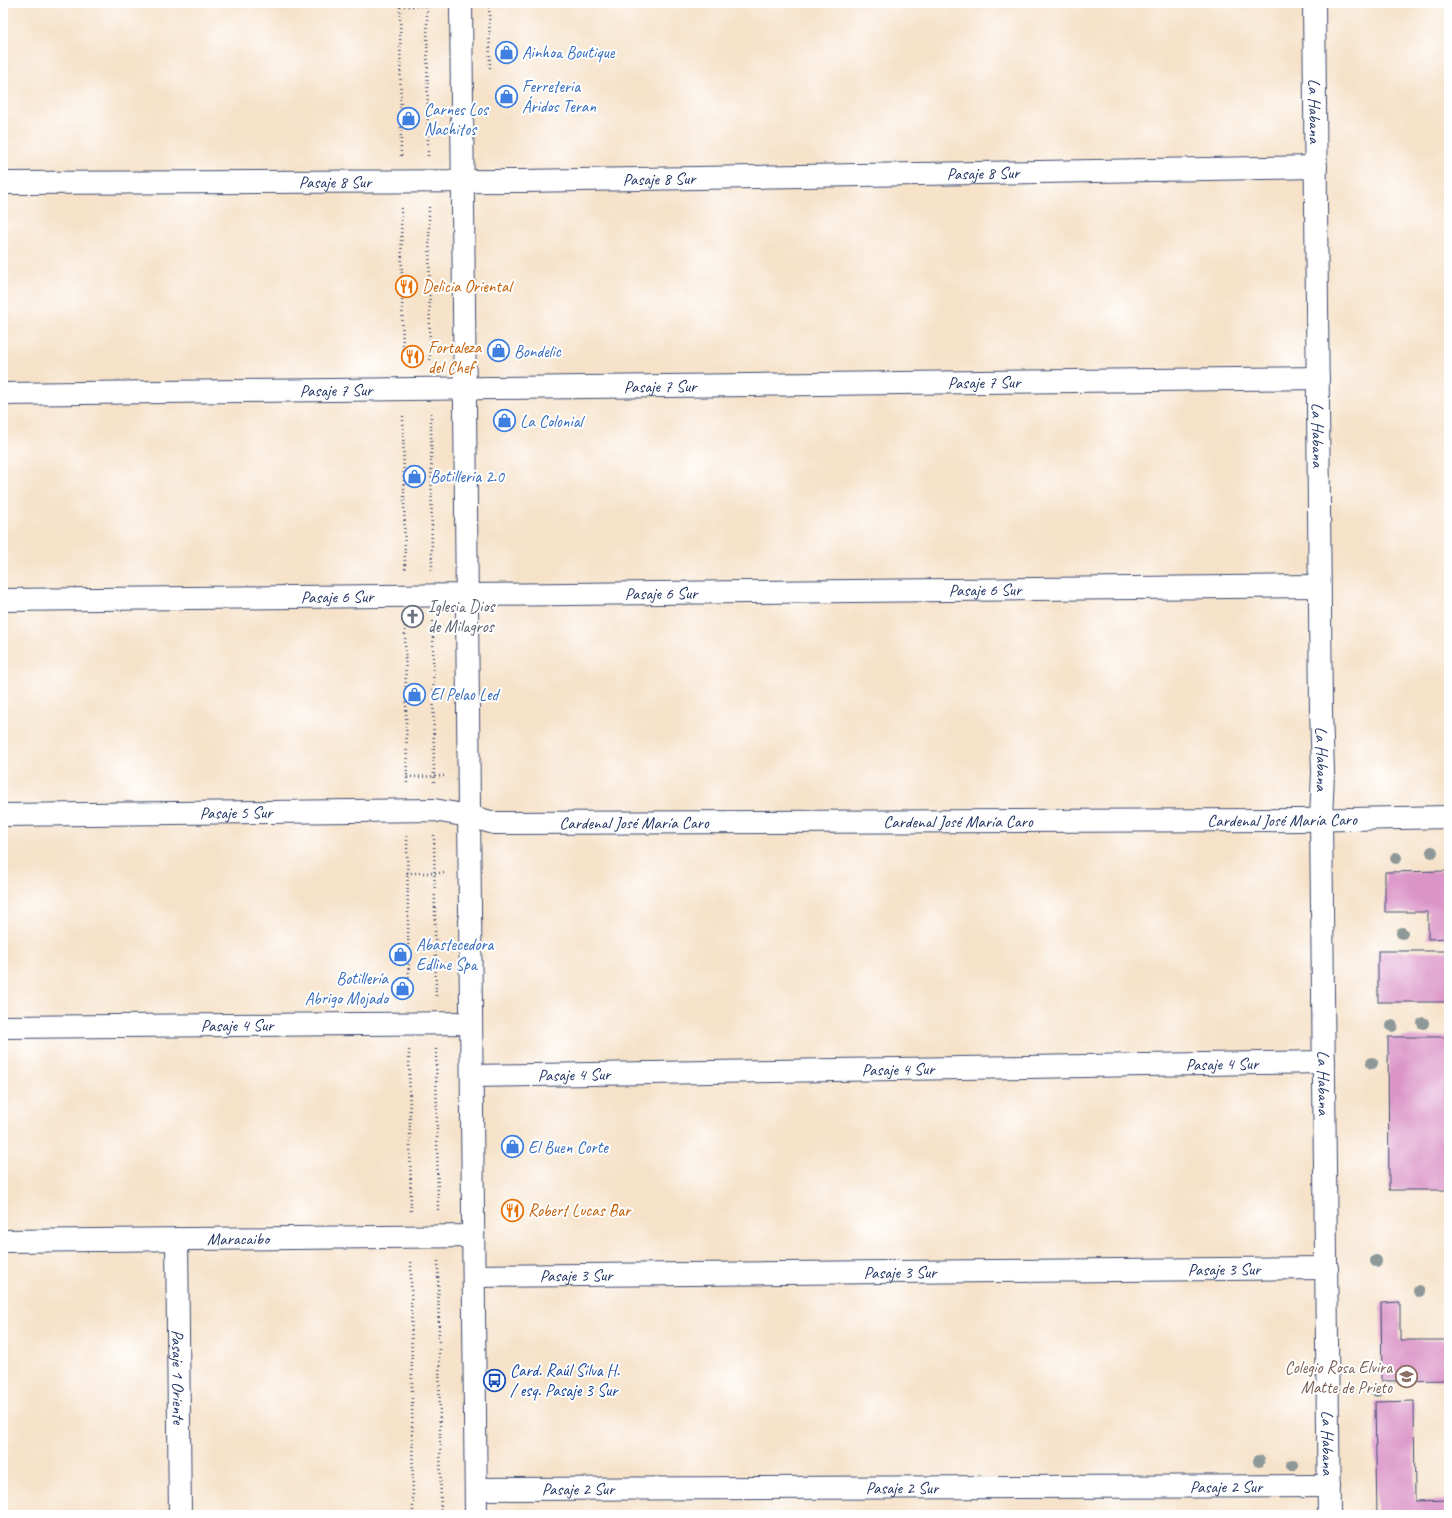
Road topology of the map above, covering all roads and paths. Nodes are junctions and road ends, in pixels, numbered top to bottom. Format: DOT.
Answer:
graph roads {
  1 [pos="400,3"];
  2 [pos="427,3"];
  3 [pos="461,3"];
  4 [pos="1314,3"];
  5 [pos="1316,167"];
  6 [pos="401,182"];
  7 [pos="429,182"];
  8 [pos="463,182"];
  9 [pos="3,183"];
  10 [pos="1318,378"];
  11 [pos="465,388"];
  12 [pos="403,389"];
  13 [pos="431,389"];
  14 [pos="3,394"];
  15 [pos="1319,586"];
  16 [pos="467,595"];
  17 [pos="405,596"];
  18 [pos="432,596"];
  19 [pos="3,600"];
  20 [pos="434,810"];
  21 [pos="407,811"];
  22 [pos="3,815"];
  23 [pos="469,816"];
  24 [pos="1449,817"];
  25 [pos="1322,820"];
  26 [pos="436,1023"];
  27 [pos="471,1023"];
  28 [pos="409,1024"];
  29 [pos="3,1027"];
  30 [pos="1324,1062"];
  31 [pos="472,1076"];
  32 [pos="473,1236"];
  33 [pos="411,1237"];
  34 [pos="438,1237"];
  35 [pos="177,1239"];
  36 [pos="3,1241"];
  37 [pos="1327,1268"];
  38 [pos="474,1276"];
  39 [pos="1329,1486"];
  40 [pos="476,1489"];
  41 [pos="180,1515"];
  42 [pos="413,1515"];
  43 [pos="441,1515"];
  44 [pos="476,1515"];
  45 [pos="1329,1515"];
  1 -- 6 [label="path"];
  2 -- 7 [label="path"];
  3 -- 8 [label="street"];
  4 -- 5 [label="street, La Habana"];
  5 -- 8 [label="street, Pasaje 8 Sur"];
  5 -- 10 [label="street, La Habana"];
  6 -- 7 [label="street, Pasaje 8 Sur"];
  6 -- 9 [label="street, Pasaje 8 Sur"];
  6 -- 12 [label="path"];
  7 -- 8 [label="street, Pasaje 8 Sur"];
  7 -- 13 [label="path"];
  8 -- 11 [label="street"];
  10 -- 11 [label="street, Pasaje 7 Sur"];
  10 -- 15 [label="street, La Habana"];
  11 -- 13 [label="street, Pasaje 7 Sur"];
  11 -- 16 [label="street"];
  12 -- 13 [label="street, Pasaje 7 Sur"];
  12 -- 14 [label="street, Pasaje 7 Sur"];
  12 -- 17 [label="path"];
  13 -- 18 [label="path"];
  15 -- 16 [label="street, Pasaje 6 Sur"];
  15 -- 25 [label="street, La Habana"];
  16 -- 18 [label="street, Pasaje 6 Sur"];
  16 -- 23 [label="street"];
  17 -- 18 [label="street, Pasaje 6 Sur"];
  17 -- 19 [label="street, Pasaje 6 Sur"];
  17 -- 21 [label="path"];
  18 -- 20 [label="path"];
  20 -- 21 [label="street, Pasaje 5 Sur"];
  20 -- 23 [label="street, Pasaje 5 Sur"];
  20 -- 26 [label="path"];
  21 -- 22 [label="street, Pasaje 5 Sur"];
  21 -- 28 [label="path"];
  23 -- 25 [label="street, Cardenal José María Caro"];
  23 -- 27 [label="street"];
  24 -- 25 [label="street, Cardenal José María Caro"];
  25 -- 30 [label="street, La Habana"];
  26 -- 27 [label="street, Pasaje 4 Sur"];
  26 -- 28 [label="street, Pasaje 4 Sur"];
  26 -- 34 [label="path"];
  27 -- 31 [label="street"];
  28 -- 29 [label="street, Pasaje 4 Sur"];
  28 -- 33 [label="path"];
  30 -- 31 [label="street, Pasaje 4 Sur"];
  30 -- 37 [label="street, La Habana"];
  31 -- 32 [label="street"];
  32 -- 34 [label="street, Maracaibo"];
  32 -- 38 [label="street"];
  33 -- 34 [label="street, Maracaibo"];
  33 -- 35 [label="street, Maracaibo"];
  33 -- 42 [label="path"];
  34 -- 43 [label="path"];
  35 -- 36 [label="street, Maracaibo"];
  35 -- 41 [label="street, Pasaje 1 Oriente"];
  37 -- 38 [label="street, Pasaje 3 Sur"];
  37 -- 39 [label="street, La Habana"];
  38 -- 40 [label="street"];
  39 -- 40 [label="street, Pasaje 2 Sur"];
  39 -- 45 [label="street, La Habana"];
  40 -- 44 [label="street"];
}
